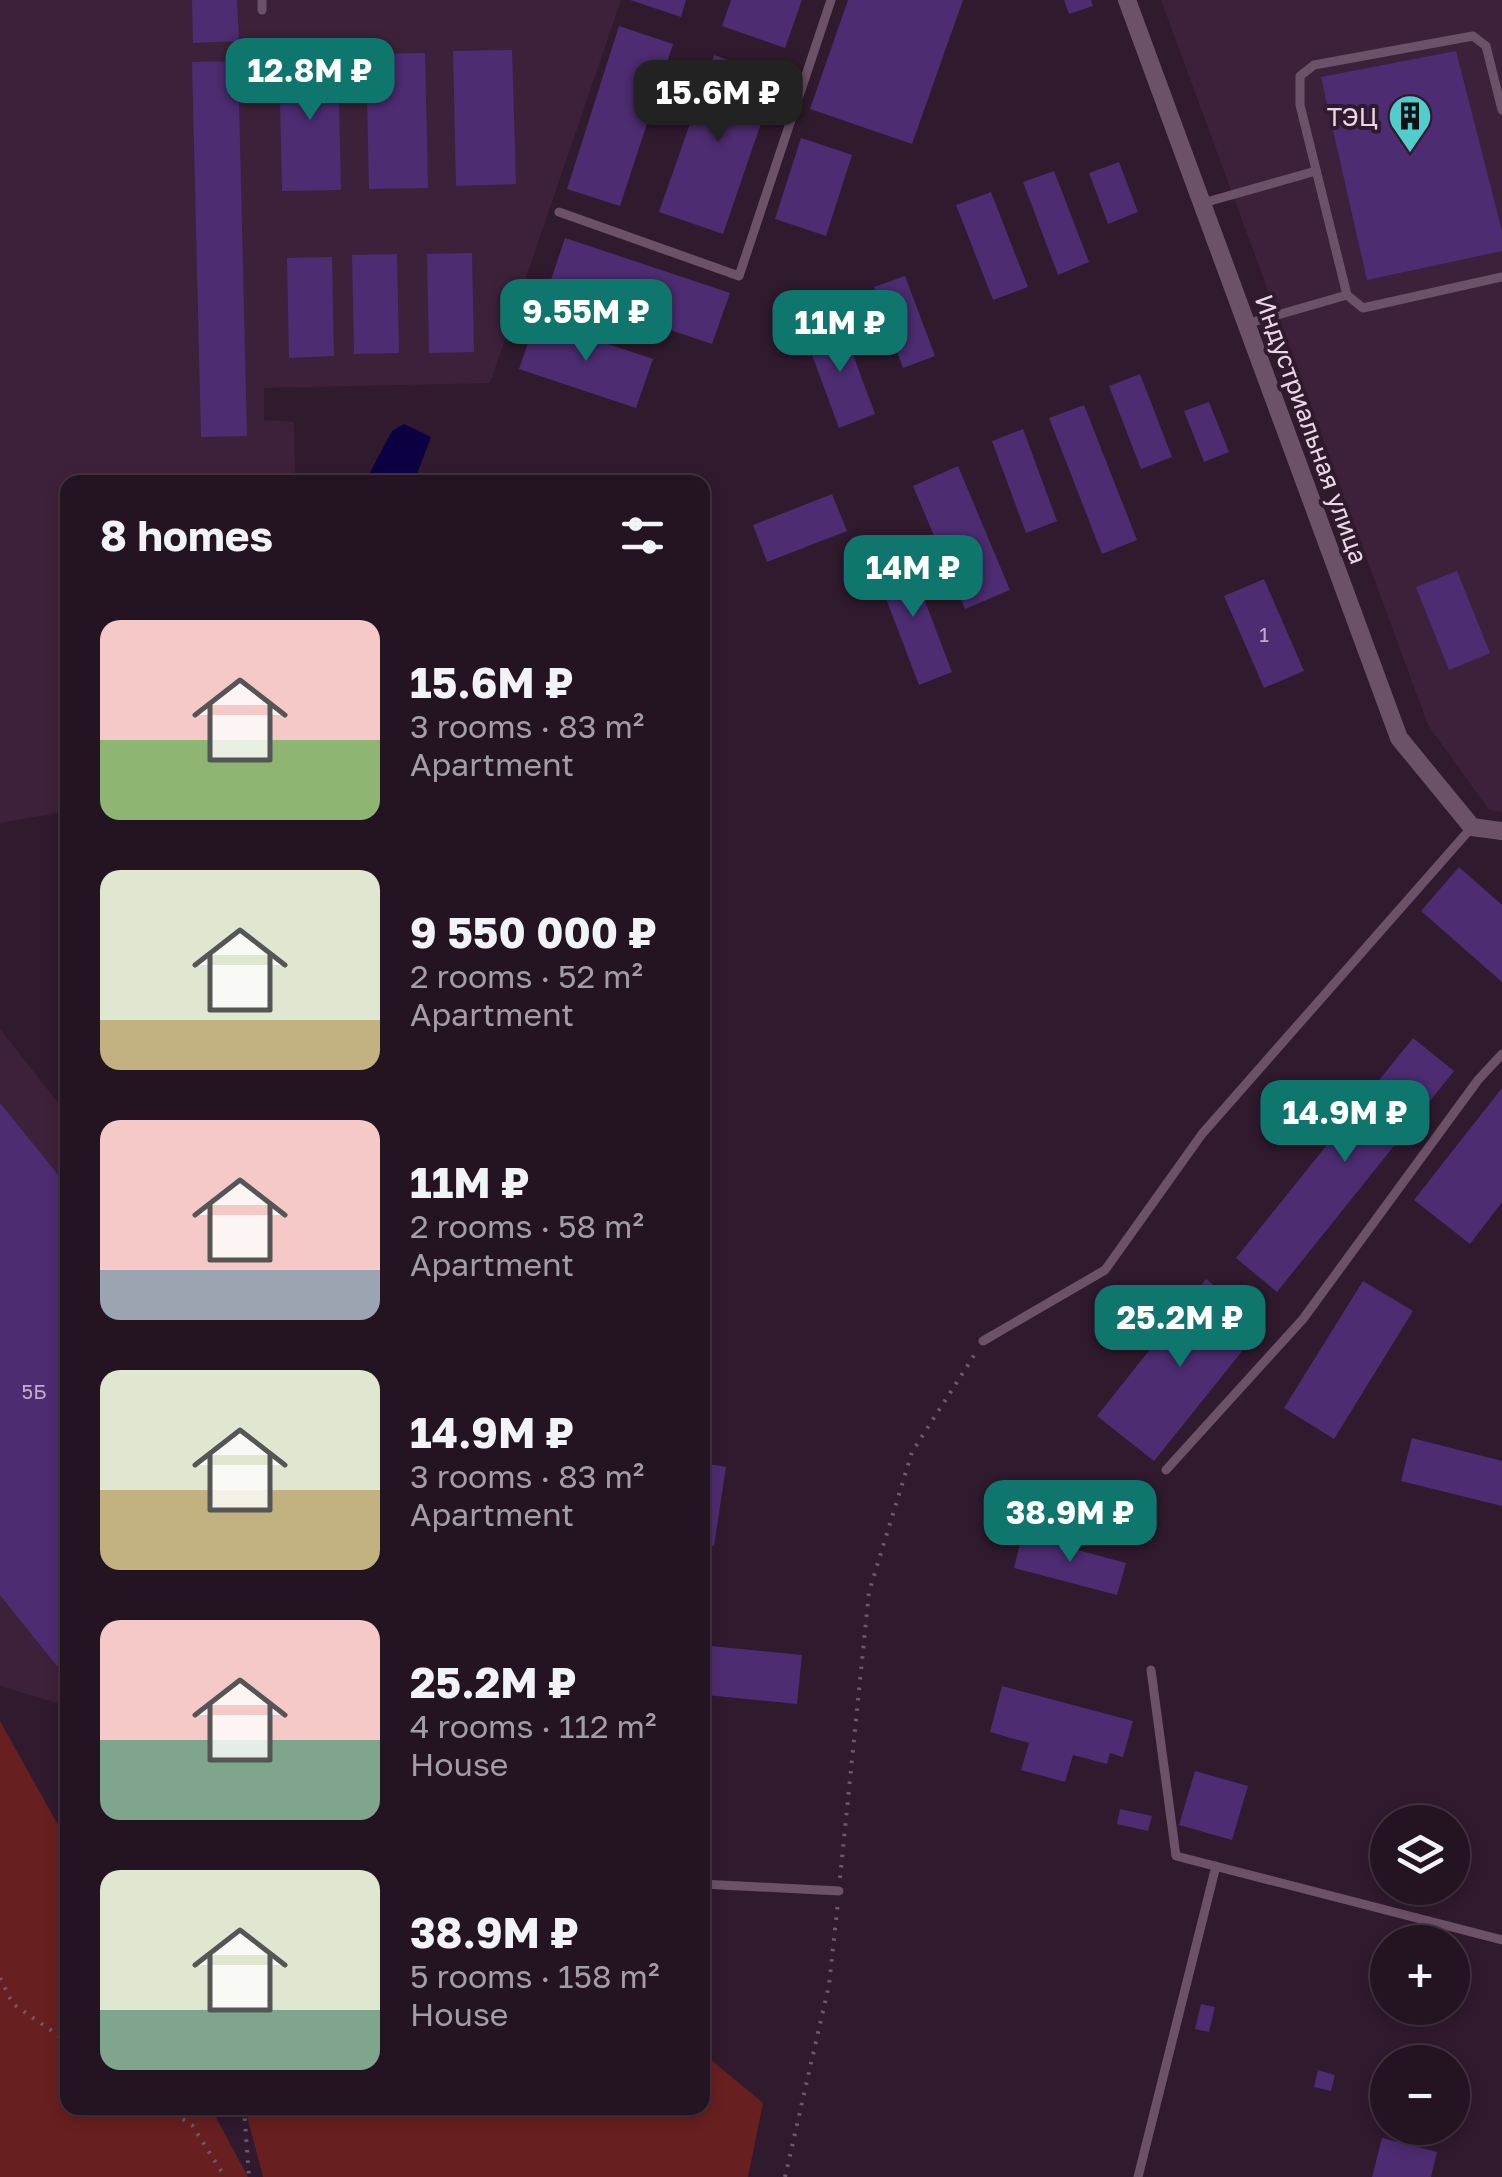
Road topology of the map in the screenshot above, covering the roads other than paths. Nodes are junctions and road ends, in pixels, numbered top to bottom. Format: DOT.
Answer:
graph roads {
  1 [pos="831,0"];
  2 [pos="1127,0"];
  3 [pos="1502,110"];
  4 [pos="1316,170"];
  5 [pos="1202,203"];
  6 [pos="559,212"];
  7 [pos="1502,277"];
  8 [pos="1347,295"];
  9 [pos="1246,324"];
  10 [pos="1472,827"];
  11 [pos="1502,831"];
  12 [pos="1502,1054"];
  13 [pos="983,1342"];
  14 [pos="1166,1470"];
  15 [pos="1150,1670"];
  16 [pos="1216,1866"];
  17 [pos="710,1884"];
  18 [pos="839,1891"];
  19 [pos="1502,1940"];
  20 [pos="1138,2177"];
  1 -- 6 [label="lane"];
  2 -- 5 [label="street, Индустриальная улица"];
  3 -- 4 [label="lane"];
  4 -- 5 [label="lane"];
  4 -- 8 [label="lane"];
  5 -- 9 [label="street, Индустриальная улица"];
  7 -- 8 [label="lane"];
  8 -- 9 [label="lane"];
  9 -- 10 [label="street, Индустриальная улица"];
  10 -- 11 [label="street"];
  10 -- 13 [label="lane"];
  12 -- 14 [label="lane"];
  15 -- 16 [label="lane"];
  16 -- 19 [label="lane"];
  16 -- 20 [label="lane"];
  17 -- 18 [label="lane"];
}
